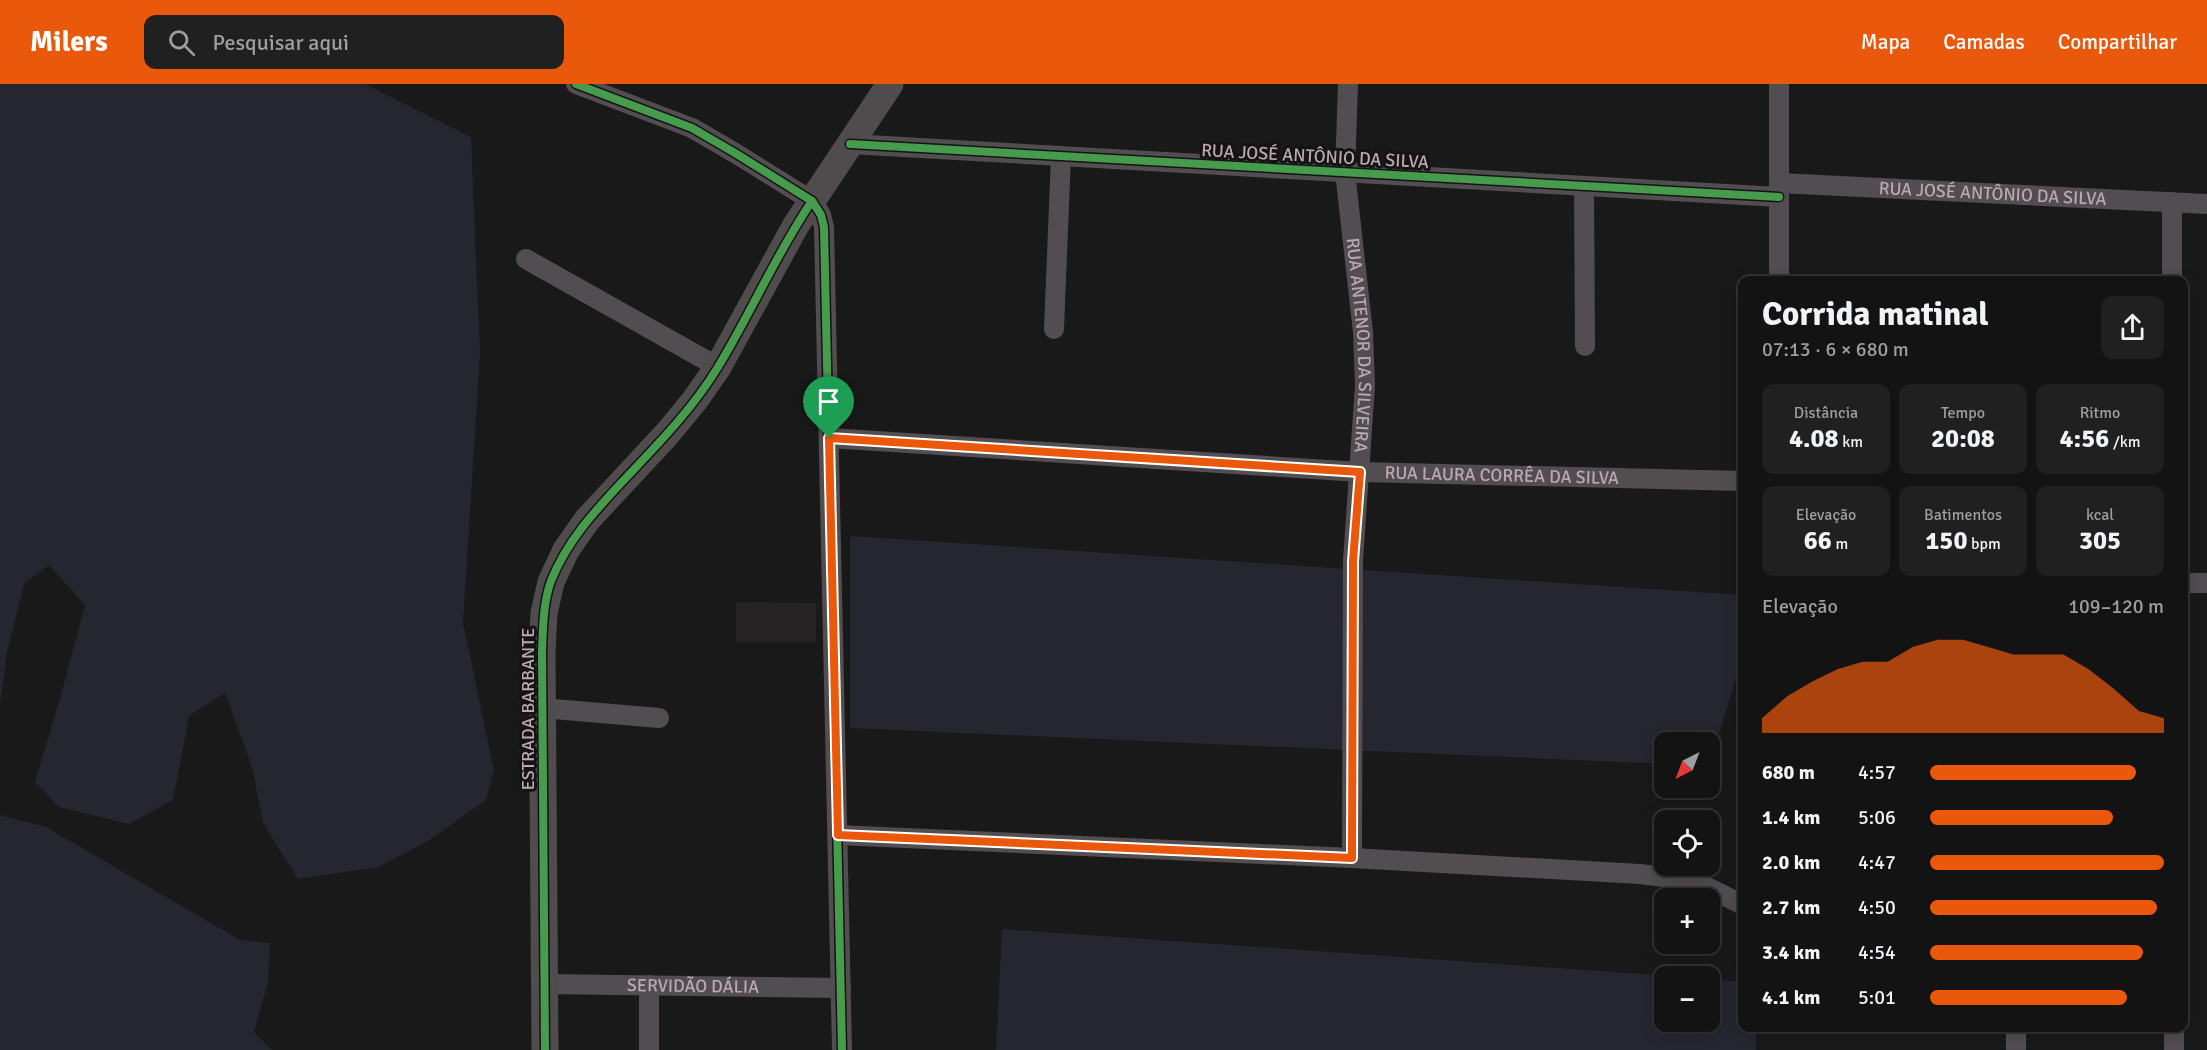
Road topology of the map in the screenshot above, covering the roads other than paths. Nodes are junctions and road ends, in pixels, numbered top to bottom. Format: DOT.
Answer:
graph roads {
  1 [pos="576,84"];
  2 [pos="890,84"];
  3 [pos="1348,84"];
  4 [pos="1779,84"];
  5 [pos="850,144"];
  6 [pos="1061,156"];
  7 [pos="1345,172"];
  8 [pos="1584,186"];
  9 [pos="1779,190"];
  10 [pos="812,201"];
  11 [pos="2172,202"];
  12 [pos="2207,204"];
  13 [pos="526,259"];
  14 [pos="1779,276"];
  15 [pos="2172,276"];
  16 [pos="1054,329"];
  17 [pos="1585,346"];
  18 [pos="718,367"];
  19 [pos="829,438"];
  20 [pos="1360,472"];
  21 [pos="1738,481"];
  22 [pos="2188,583"];
  23 [pos="2207,583"];
  24 [pos="542,708"];
  25 [pos="659,718"];
  26 [pos="838,835"];
  27 [pos="1352,858"];
  28 [pos="1738,902"];
  29 [pos="545,984"];
  30 [pos="649,985"];
  31 [pos="841,988"];
  32 [pos="2016,1032"];
  33 [pos="2174,1032"];
  34 [pos="545,1050"];
  35 [pos="649,1050"];
  36 [pos="842,1050"];
  37 [pos="2016,1050"];
  38 [pos="2174,1050"];
  1 -- 10 [label="street"];
  2 -- 5 [label="main road, ESTRADA BARBANTE"];
  3 -- 7 [label="street, RUA ANTENOR DA SILVEIRA"];
  4 -- 9 [label="street"];
  5 -- 6 [label="street, RUA JOSÉ ANTÔNIO DA SILVA"];
  5 -- 10 [label="main road, ESTRADA BARBANTE"];
  6 -- 7 [label="street, RUA JOSÉ ANTÔNIO DA SILVA"];
  6 -- 16 [label="street"];
  7 -- 8 [label="street, RUA JOSÉ ANTÔNIO DA SILVA"];
  7 -- 20 [label="street, RUA ANTENOR DA SILVEIRA"];
  8 -- 9 [label="street, RUA JOSÉ ANTÔNIO DA SILVA"];
  8 -- 17 [label="street"];
  9 -- 11 [label="street, RUA JOSÉ ANTÔNIO DA SILVA"];
  9 -- 14 [label="street"];
  10 -- 18 [label="main road, ESTRADA BARBANTE"];
  10 -- 19 [label="street"];
  11 -- 12 [label="street, RUA JOSÉ ANTÔNIO DA SILVA"];
  11 -- 15 [label="street"];
  13 -- 18 [label="street"];
  18 -- 24 [label="main road, ESTRADA BARBANTE"];
  19 -- 20 [label="street, RUA LAURA CORRÊA DA SILVA"];
  19 -- 26 [label="street"];
  20 -- 21 [label="street, RUA LAURA CORRÊA DA SILVA"];
  20 -- 27 [label="street, RUA ANTENOR DA SILVEIRA"];
  22 -- 23 [label="street"];
  24 -- 25 [label="street"];
  24 -- 29 [label="main road, ESTRADA BARBANTE"];
  26 -- 27 [label="street"];
  26 -- 31 [label="street"];
  27 -- 28 [label="street"];
  29 -- 30 [label="street, SERVIDÃO DÁLIA"];
  29 -- 34 [label="main road, ESTRADA BARBANTE"];
  30 -- 31 [label="street, SERVIDÃO DÁLIA"];
  30 -- 35 [label="street"];
  31 -- 36 [label="street"];
  32 -- 37 [label="street"];
  33 -- 38 [label="street"];
}
